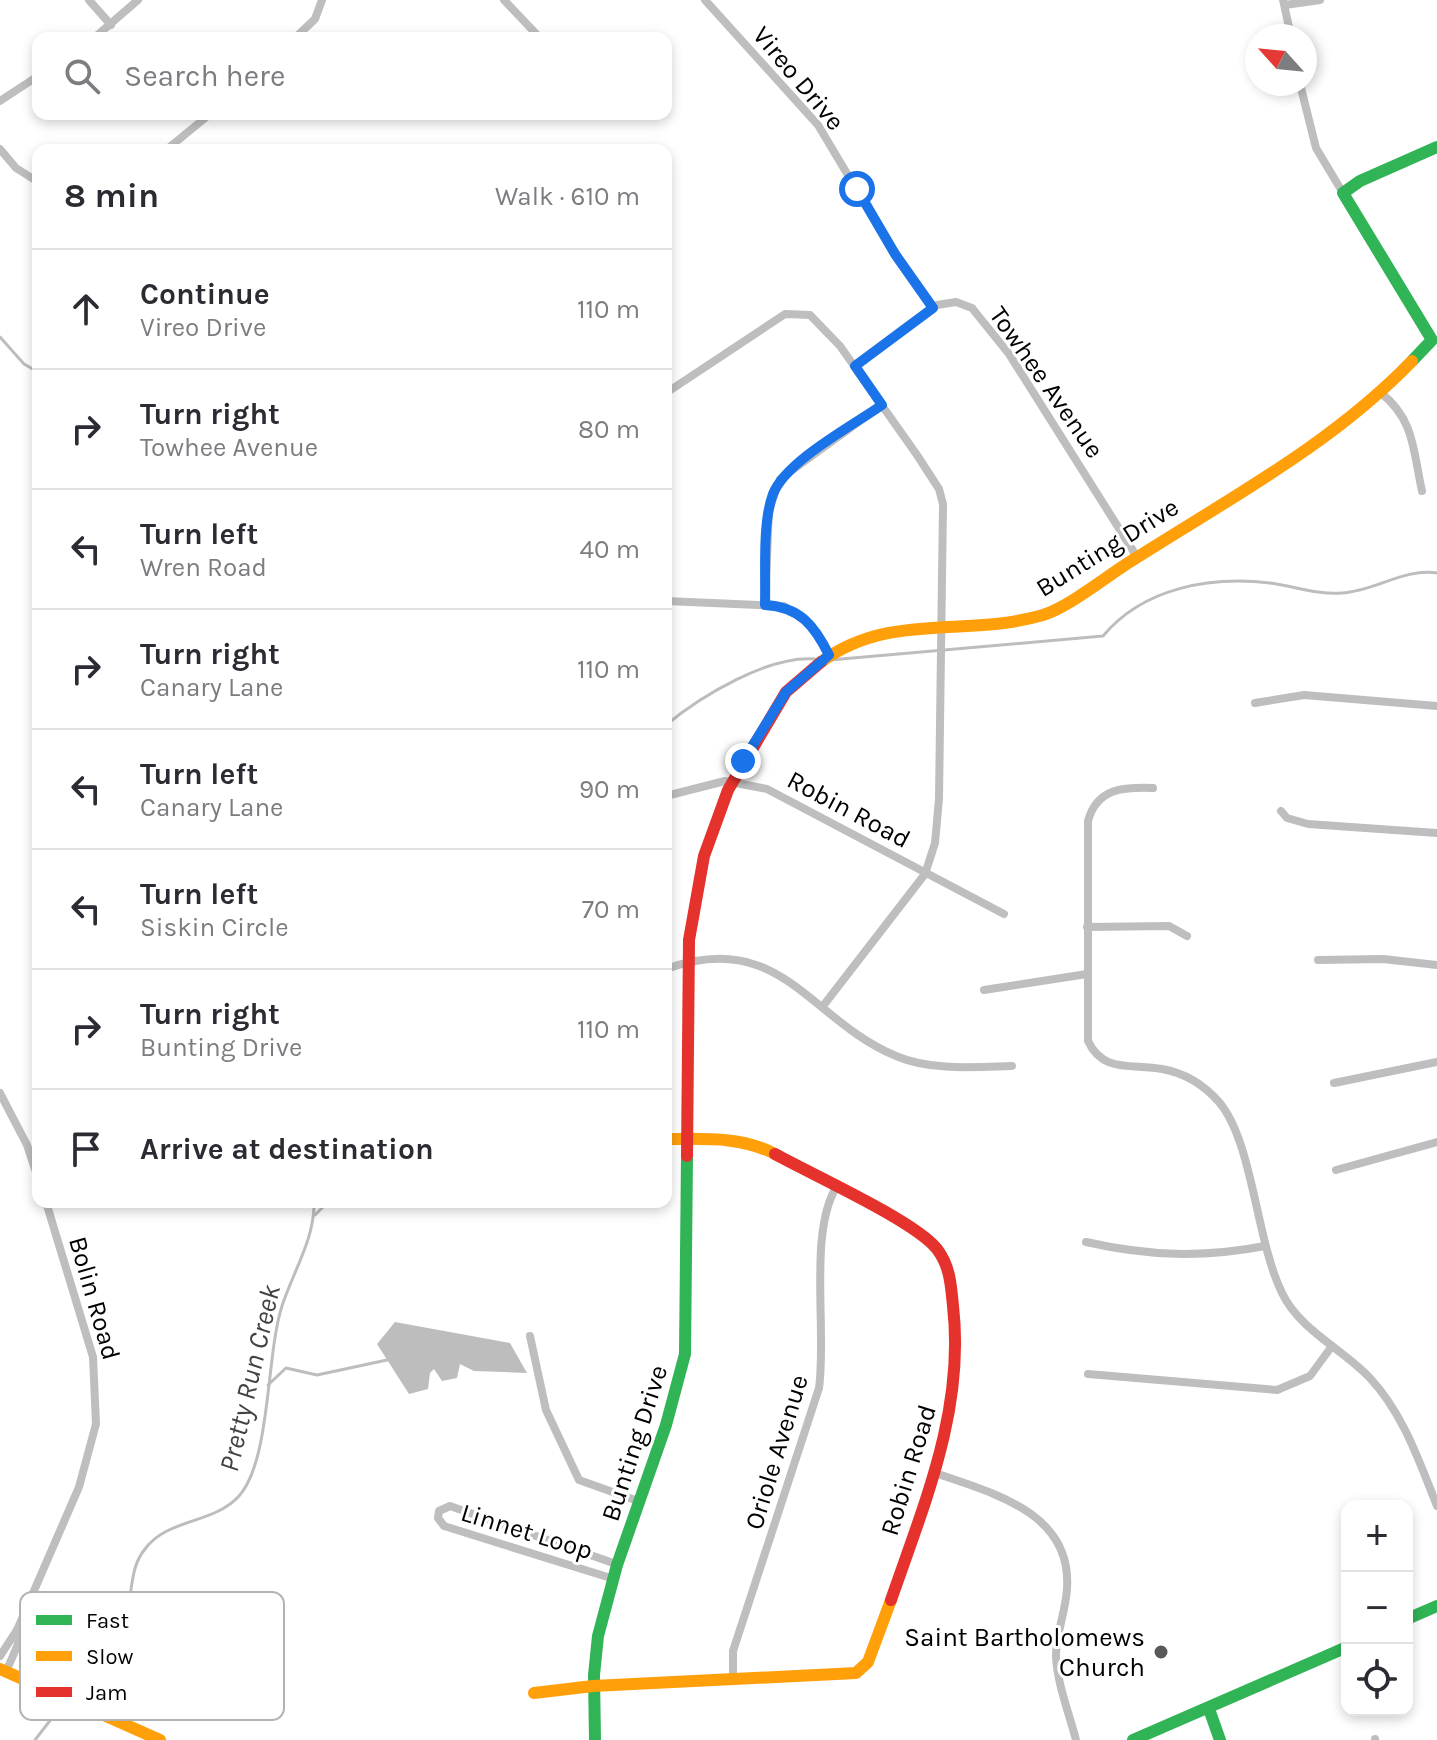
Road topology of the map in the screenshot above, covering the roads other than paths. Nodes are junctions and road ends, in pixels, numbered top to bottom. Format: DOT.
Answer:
graph roads {
  1 [pos="89,0"];
  2 [pos="138,0"];
  3 [pos="322,0"];
  4 [pos="504,0"];
  5 [pos="705,0"];
  6 [pos="1320,0"];
  7 [pos="1284,3"];
  8 [pos="1288,24"];
  9 [pos="111,25"];
  10 [pos="102,32"];
  11 [pos="301,32"];
  12 [pos="534,32"];
  13 [pos="32,80"];
  14 [pos="1303,96"];
  15 [pos="0,101"];
  16 [pos="203,120"];
  17 [pos="173,144"];
  18 [pos="1437,147"];
  19 [pos="0,149"];
  20 [pos="32,178"];
  21 [pos="1343,193"];
  22 [pos="933,308"];
  23 [pos="1434,338"];
  24 [pos="855,366"];
  25 [pos="672,389"];
  26 [pos="1381,393"];
  27 [pos="882,405"];
  28 [pos="1422,491"];
  29 [pos="1137,557"];
  30 [pos="672,601"];
  31 [pos="765,605"];
  32 [pos="941,628"];
  33 [pos="829,655"];
  34 [pos="1255,703"];
  35 [pos="1437,706"];
  36 [pos="733,780"];
  37 [pos="1153,788"];
  38 [pos="672,795"];
  39 [pos="1281,811"];
  40 [pos="1437,833"];
  41 [pos="925,874"];
  42 [pos="1004,914"];
  43 [pos="1087,927"];
  44 [pos="1187,936"];
  45 [pos="1318,960"];
  46 [pos="689,964"];
  47 [pos="1437,965"];
  48 [pos="672,968"];
  49 [pos="1087,974"];
  50 [pos="984,990"];
  51 [pos="823,1006"];
  52 [pos="1437,1062"];
  53 [pos="1012,1066"];
  54 [pos="1334,1083"];
  55 [pos="0,1093"];
  56 [pos="688,1138"];
  57 [pos="672,1139"];
  58 [pos="1437,1142"];
  59 [pos="32,1160"];
  60 [pos="1336,1170"];
  61 [pos="837,1186"];
  62 [pos="48,1208"];
  63 [pos="1086,1242"];
  64 [pos="1265,1246"];
  65 [pos="530,1336"];
  66 [pos="1332,1346"];
  67 [pos="1088,1374"];
  68 [pos="935,1473"];
  69 [pos="638,1501"];
  70 [pos="1437,1506"];
  71 [pos="557,1542"];
  72 [pos="550,1561"];
  73 [pos="619,1565"];
  74 [pos="614,1579"];
  75 [pos="33,1592"];
  76 [pos="1437,1606"];
  77 [pos="1413,1616"];
  78 [pos="20,1623"];
  79 [pos="17,1630"];
  80 [pos="1341,1650"];
  81 [pos="0,1656"];
  82 [pos="3,1671"];
  83 [pos="733,1678"];
  84 [pos="593,1686"];
  85 [pos="534,1693"];
  86 [pos="1209,1709"];
  87 [pos="114,1720"];
  88 [pos="160,1740"];
  89 [pos="595,1740"];
  90 [pos="1076,1740"];
  91 [pos="1133,1740"];
  92 [pos="1220,1740"];
  1 -- 9 [label="street"];
  2 -- 9 [label="street"];
  3 -- 11 [label="street"];
  4 -- 12 [label="street"];
  5 -- 22 [label="street, Vireo Drive"];
  6 -- 7 [label="street"];
  7 -- 8 [label="street"];
  9 -- 10 [label="street"];
  13 -- 15 [label="street"];
  14 -- 21 [label="street"];
  16 -- 17 [label="street"];
  18 -- 21 [label="street"];
  19 -- 20 [label="street"];
  21 -- 23 [label="street"];
  22 -- 24 [label="street"];
  22 -- 29 [label="street, Towhee Avenue"];
  23 -- 26 [label="street, Bunting Drive"];
  24 -- 25 [label="street"];
  24 -- 27 [label="street"];
  26 -- 28 [label="street"];
  26 -- 29 [label="street, Bunting Drive"];
  27 -- 31 [label="street"];
  27 -- 32 [label="street"];
  29 -- 32 [label="street, Bunting Drive"];
  30 -- 31 [label="street"];
  31 -- 33 [label="street"];
  32 -- 33 [label="street, Bunting Drive"];
  32 -- 41 [label="street"];
  33 -- 36 [label="street, Bunting Drive"];
  34 -- 35 [label="street"];
  36 -- 38 [label="street, Robin Road"];
  36 -- 41 [label="street, Robin Road"];
  36 -- 46 [label="street, Bunting Drive"];
  37 -- 43 [label="street"];
  39 -- 40 [label="street"];
  41 -- 42 [label="street, Robin Road"];
  41 -- 51 [label="street"];
  43 -- 44 [label="street"];
  43 -- 49 [label="street"];
  45 -- 47 [label="street"];
  46 -- 48 [label="street"];
  46 -- 51 [label="street"];
  46 -- 56 [label="street, Bunting Drive"];
  49 -- 50 [label="street"];
  49 -- 64 [label="street"];
  51 -- 53 [label="street"];
  52 -- 54 [label="street"];
  55 -- 59 [label="street"];
  56 -- 57 [label="street, Robin Road"];
  56 -- 61 [label="street, Robin Road"];
  56 -- 69 [label="street, Bunting Drive"];
  58 -- 60 [label="street"];
  61 -- 68 [label="street, Robin Road"];
  61 -- 83 [label="street, Oriole Avenue"];
  62 -- 75 [label="street, Bolin Road"];
  63 -- 64 [label="street"];
  64 -- 66 [label="street"];
  65 -- 69 [label="street"];
  66 -- 67 [label="street"];
  66 -- 70 [label="street"];
  68 -- 83 [label="street, Robin Road"];
  68 -- 90 [label="street"];
  69 -- 73 [label="street, Bunting Drive"];
  71 -- 72 [label="street"];
  71 -- 72 [label="street, Linnet Loop"];
  71 -- 73 [label="street, Linnet Loop"];
  72 -- 74 [label="street, Linnet Loop"];
  73 -- 74 [label="street, Bunting Drive"];
  74 -- 84 [label="street, Bunting Drive"];
  76 -- 77 [label="street"];
  78 -- 79 [label="street, Bolin Road"];
  79 -- 81 [label="street, Bolin Road"];
  79 -- 82 [label="street, Bolin Road"];
  80 -- 86 [label="street"];
  83 -- 84 [label="street, Robin Road"];
  84 -- 85 [label="street, Robin Road"];
  84 -- 89 [label="street, Bunting Drive"];
  86 -- 91 [label="street"];
  86 -- 92 [label="street"];
  87 -- 88 [label="street"];
}
